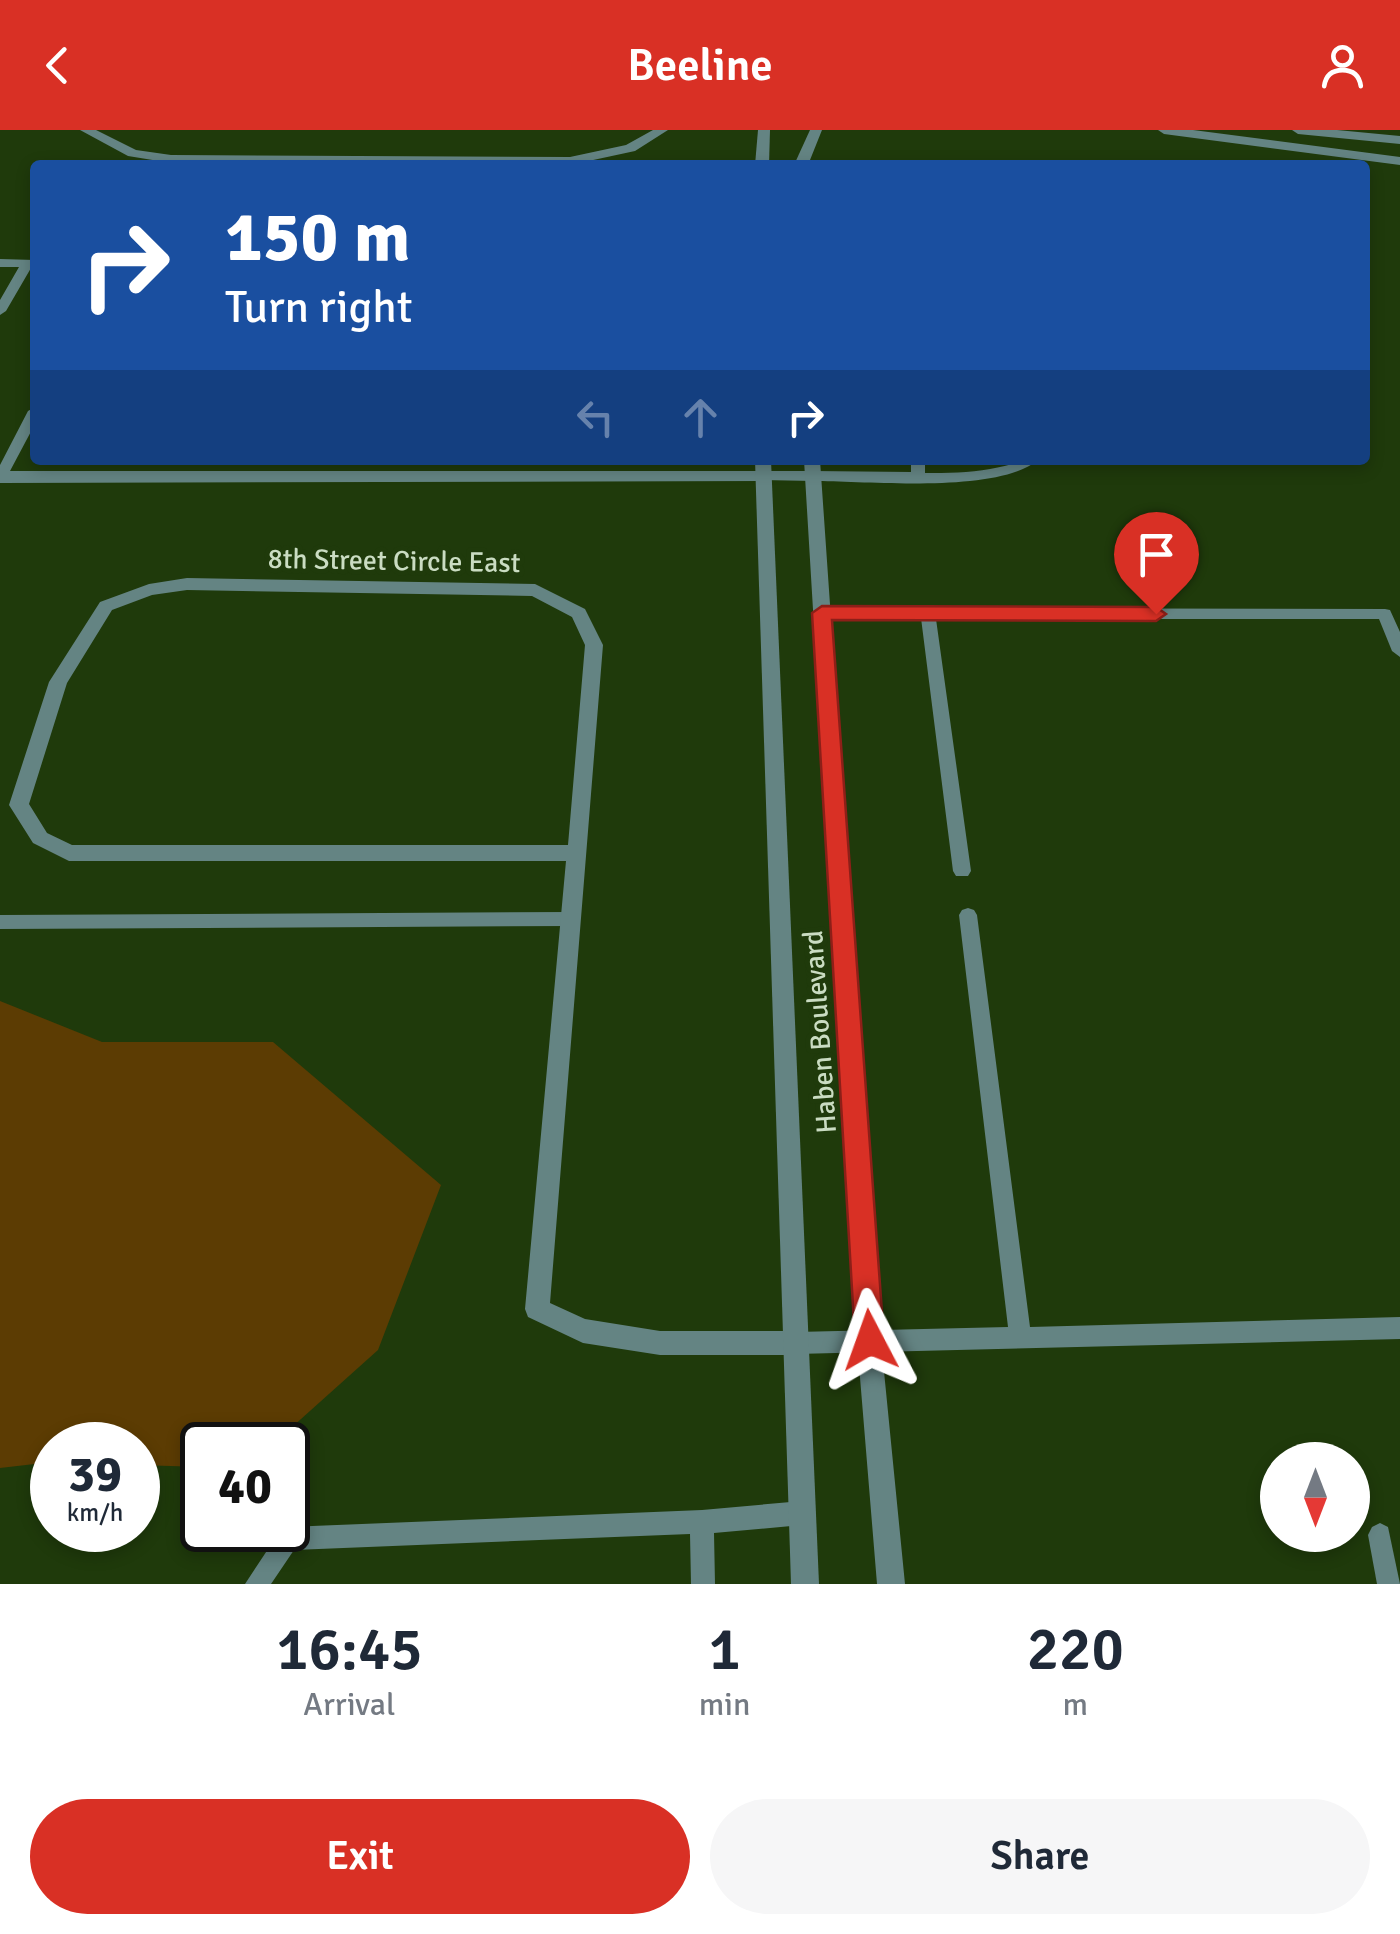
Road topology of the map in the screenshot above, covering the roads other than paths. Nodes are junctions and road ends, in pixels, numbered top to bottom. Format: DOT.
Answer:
graph roads {
  1 [pos="86,130"];
  2 [pos="662,130"];
  3 [pos="764,130"];
  4 [pos="816,130"];
  5 [pos="1164,130"];
  6 [pos="1298,130"];
  7 [pos="1400,140"];
  8 [pos="171,160"];
  9 [pos="553,160"];
  10 [pos="762,160"];
  11 [pos="804,160"];
  12 [pos="1400,160"];
  13 [pos="0,263"];
  14 [pos="30,264"];
  15 [pos="30,266"];
  16 [pos="0,311"];
  17 [pos="30,420"];
  18 [pos="605,465"];
  19 [pos="918,465"];
  20 [pos="1022,465"];
  21 [pos="762,468"];
  22 [pos="812,468"];
  23 [pos="1,477"];
  24 [pos="918,477"];
  25 [pos="604,478"];
  26 [pos="822,613"];
  27 [pos="928,613"];
  28 [pos="1400,651"];
  29 [pos="576,852"];
  30 [pos="962,872"];
  31 [pos="968,915"];
  32 [pos="571,919"];
  33 [pos="0,922"];
  34 [pos="1400,1328"];
  35 [pos="1020,1336"];
  36 [pos="870,1340"];
  37 [pos="796,1343"];
  38 [pos="802,1513"];
  39 [pos="702,1522"];
  40 [pos="1380,1535"];
  41 [pos="257,1584"];
  42 [pos="703,1584"];
  43 [pos="805,1584"];
  44 [pos="891,1584"];
  45 [pos="1389,1584"];
  1 -- 8 [label="street"];
  2 -- 9 [label="street"];
  3 -- 10 [label="street"];
  4 -- 11 [label="street"];
  5 -- 12 [label="street"];
  6 -- 7 [label="street"];
  13 -- 14 [label="lane"];
  15 -- 16 [label="lane"];
  17 -- 23 [label="lane"];
  18 -- 25 [label="lane"];
  19 -- 24 [label="lane"];
  20 -- 24 [label="lane"];
  21 -- 22 [label="street"];
  21 -- 25 [label="lane"];
  21 -- 37 [label="street, Haben Boulevard"];
  22 -- 24 [label="lane"];
  22 -- 26 [label="street, Haben Boulevard"];
  23 -- 25 [label="lane"];
  26 -- 27 [label="lane"];
  26 -- 36 [label="street, Haben Boulevard"];
  27 -- 28 [label="lane"];
  27 -- 30 [label="lane"];
  29 -- 29 [label="street, 8th Street Circle East"];
  29 -- 32 [label="street"];
  31 -- 35 [label="lane"];
  32 -- 33 [label="lane"];
  32 -- 37 [label="street"];
  34 -- 35 [label="lane"];
  35 -- 36 [label="lane"];
  36 -- 37 [label="lane"];
  36 -- 44 [label="street, Haben Boulevard"];
  37 -- 38 [label="street, Haben Boulevard"];
  38 -- 39 [label="lane"];
  38 -- 43 [label="street, Haben Boulevard"];
  39 -- 41 [label="lane"];
  39 -- 42 [label="lane"];
  40 -- 45 [label="lane"];
}
